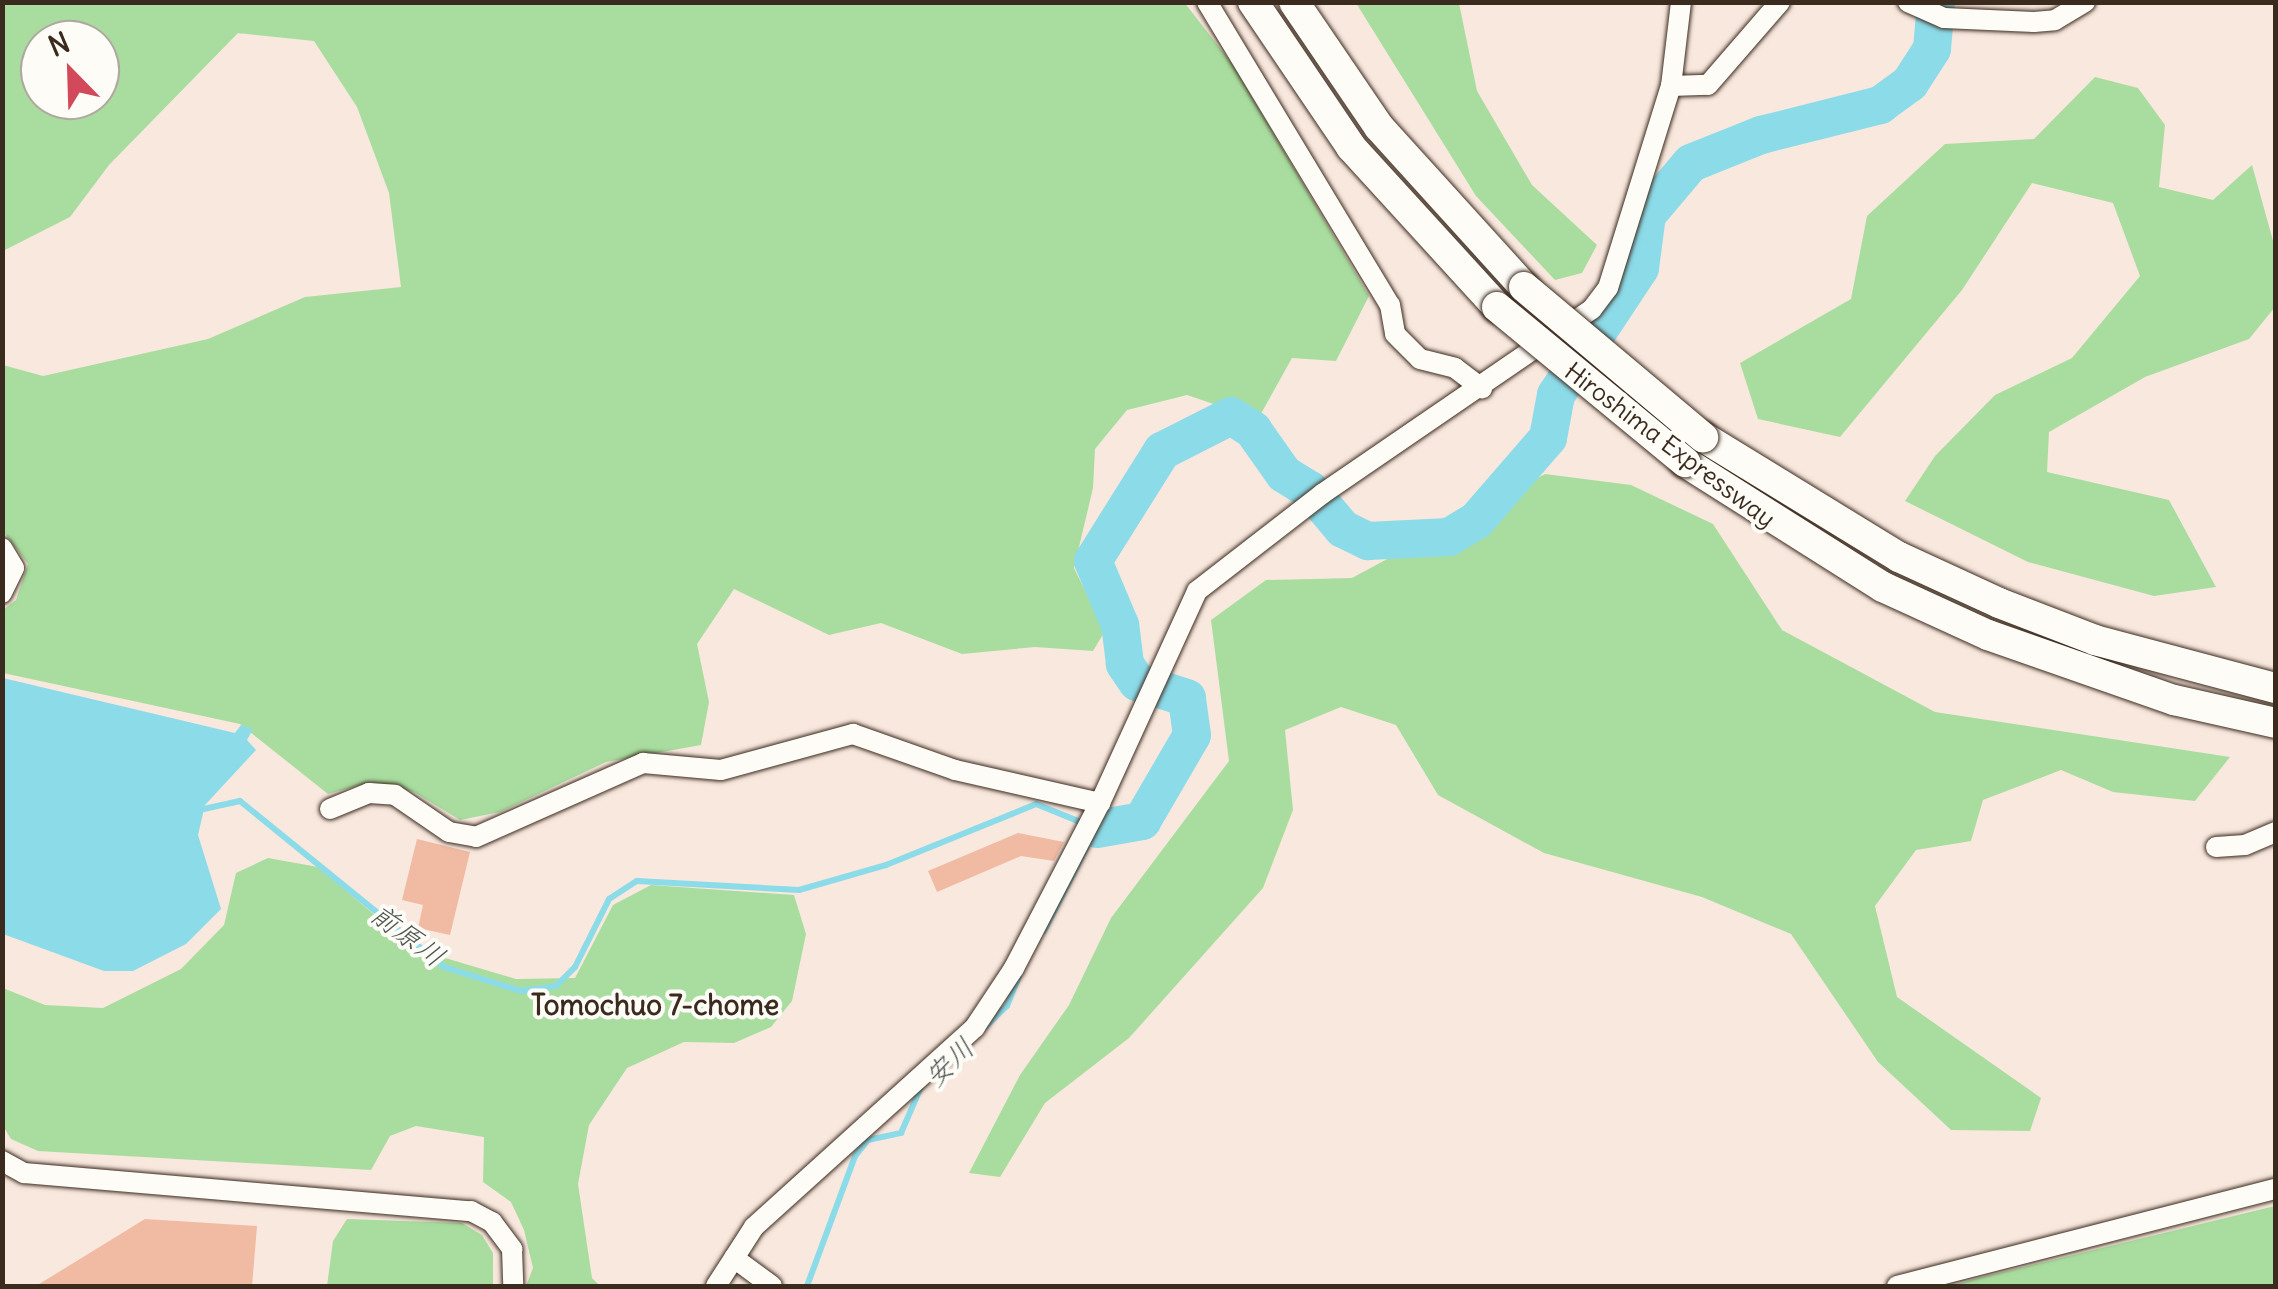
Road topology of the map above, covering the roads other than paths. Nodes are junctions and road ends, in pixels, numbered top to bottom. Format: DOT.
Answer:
graph roads {
  1 [pos="1208,2"];
  2 [pos="1253,2"];
  3 [pos="1294,2"];
  4 [pos="1682,2"];
  5 [pos="1780,2"];
  6 [pos="1908,2"];
  7 [pos="2084,2"];
  8 [pos="1672,86"];
  9 [pos="1482,388"];
  10 [pos="2,548"];
  11 [pos="2,593"];
  12 [pos="2266,686"];
  13 [pos="2264,721"];
  14 [pos="1100,802"];
  15 [pos="330,809"];
  16 [pos="2276,832"];
  17 [pos="2216,846"];
  18 [pos="2,1161"];
  19 [pos="2276,1189"];
  20 [pos="734,1258"];
  21 [pos="513,1286"];
  22 [pos="716,1286"];
  23 [pos="772,1286"];
  24 [pos="1897,1286"];
  1 -- 9 [label="street"];
  2 -- 13 [label="highway, Hiroshima Expressway, bridge"];
  3 -- 12 [label="highway, Hiroshima Expressway, bridge"];
  4 -- 8 [label="street"];
  5 -- 8 [label="street"];
  6 -- 7 [label="street"];
  8 -- 9 [label="street"];
  9 -- 14 [label="street"];
  10 -- 11 [label="street"];
  14 -- 15 [label="street"];
  14 -- 20 [label="street"];
  16 -- 17 [label="street"];
  18 -- 21 [label="street"];
  19 -- 24 [label="street"];
  20 -- 22 [label="street"];
  20 -- 23 [label="street"];
}
